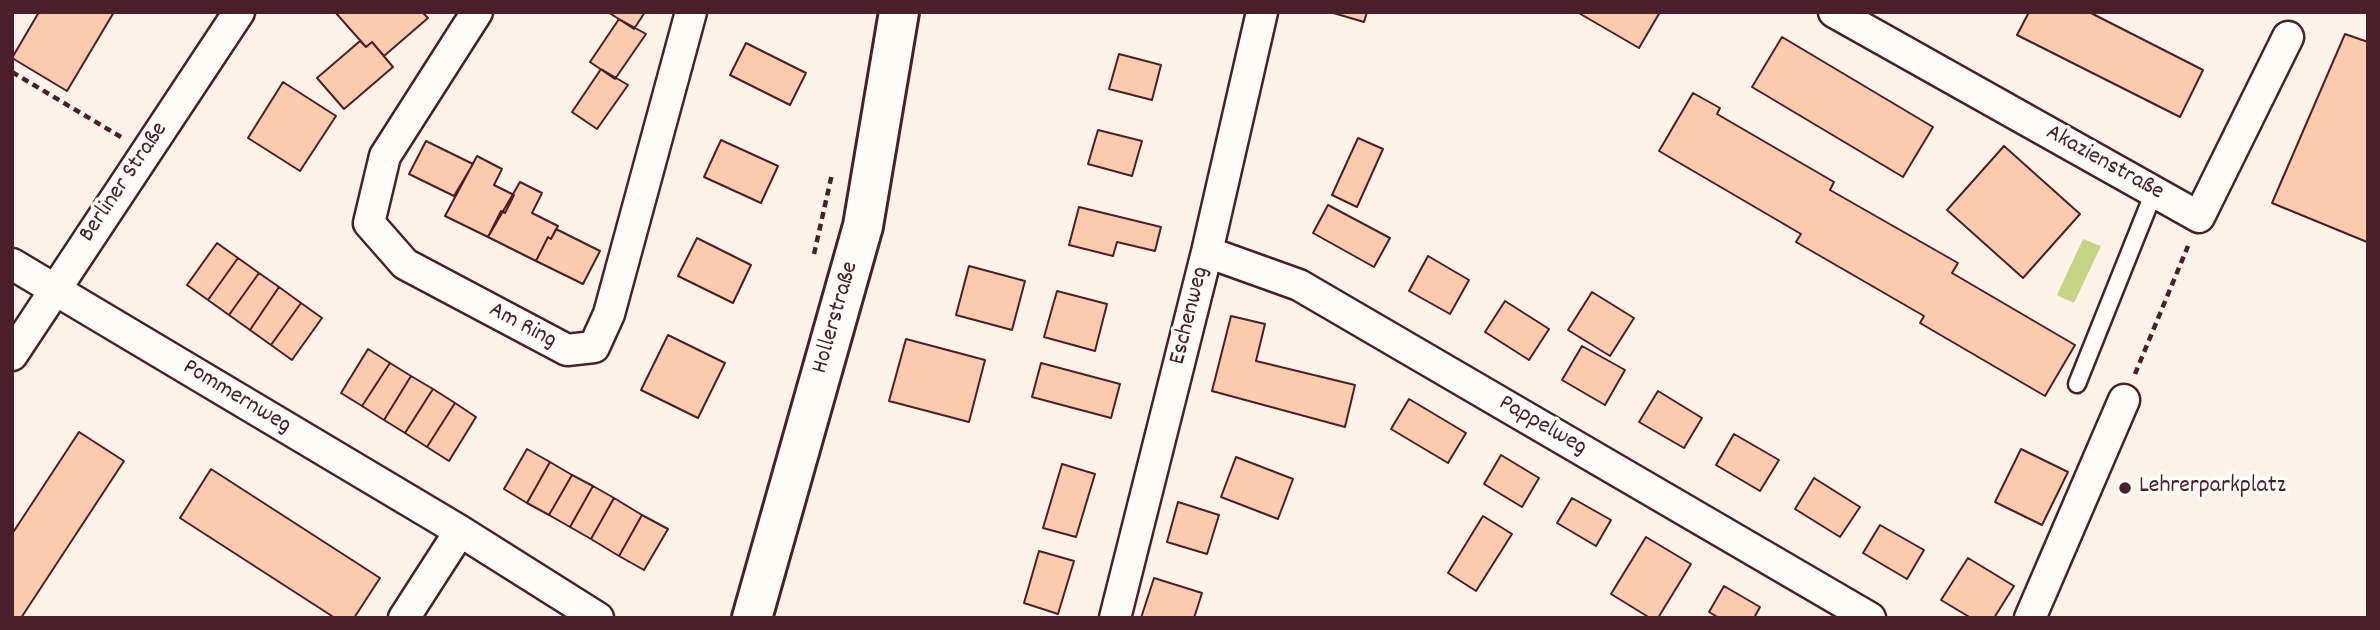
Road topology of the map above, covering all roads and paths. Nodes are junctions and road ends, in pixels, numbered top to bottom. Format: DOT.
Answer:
graph roads {
  1 [pos="239,12"];
  2 [pos="477,12"];
  3 [pos="691,12"];
  4 [pos="899,12"];
  5 [pos="1262,12"];
  6 [pos="1835,12"];
  7 [pos="2288,37"];
  8 [pos="12,72"];
  9 [pos="146,152"];
  10 [pos="833,171"];
  11 [pos="2154,192"];
  12 [pos="2199,218"];
  13 [pos="1207,252"];
  14 [pos="813,263"];
  15 [pos="12,264"];
  16 [pos="54,290"];
  17 [pos="12,355"];
  18 [pos="2077,384"];
  19 [pos="2124,400"];
  20 [pos="460,531"];
  21 [pos="404,618"];
  22 [pos="598,618"];
  23 [pos="752,618"];
  24 [pos="1115,618"];
  25 [pos="1870,618"];
  26 [pos="2029,618"];
  1 -- 9 [label="street, Berliner Straße"];
  2 -- 3 [label="street, Am Ring"];
  4 -- 23 [label="main road, Hollerstraße"];
  5 -- 13 [label="street, Eschenweg"];
  6 -- 11 [label="street, Akazienstraße"];
  7 -- 12 [label="street"];
  8 -- 9 [label="path"];
  9 -- 16 [label="street, Berliner Straße"];
  10 -- 14 [label="path"];
  11 -- 12 [label="street, Akazienstraße"];
  11 -- 18 [label="lane"];
  12 -- 19 [label="path"];
  13 -- 24 [label="street, Eschenweg"];
  13 -- 25 [label="street, Pappelweg"];
  15 -- 16 [label="street, Pommernweg"];
  16 -- 17 [label="street, Berliner Straße"];
  16 -- 20 [label="street, Pommernweg"];
  19 -- 26 [label="street"];
  20 -- 21 [label="street"];
  20 -- 22 [label="street, Pommernweg"];
}
